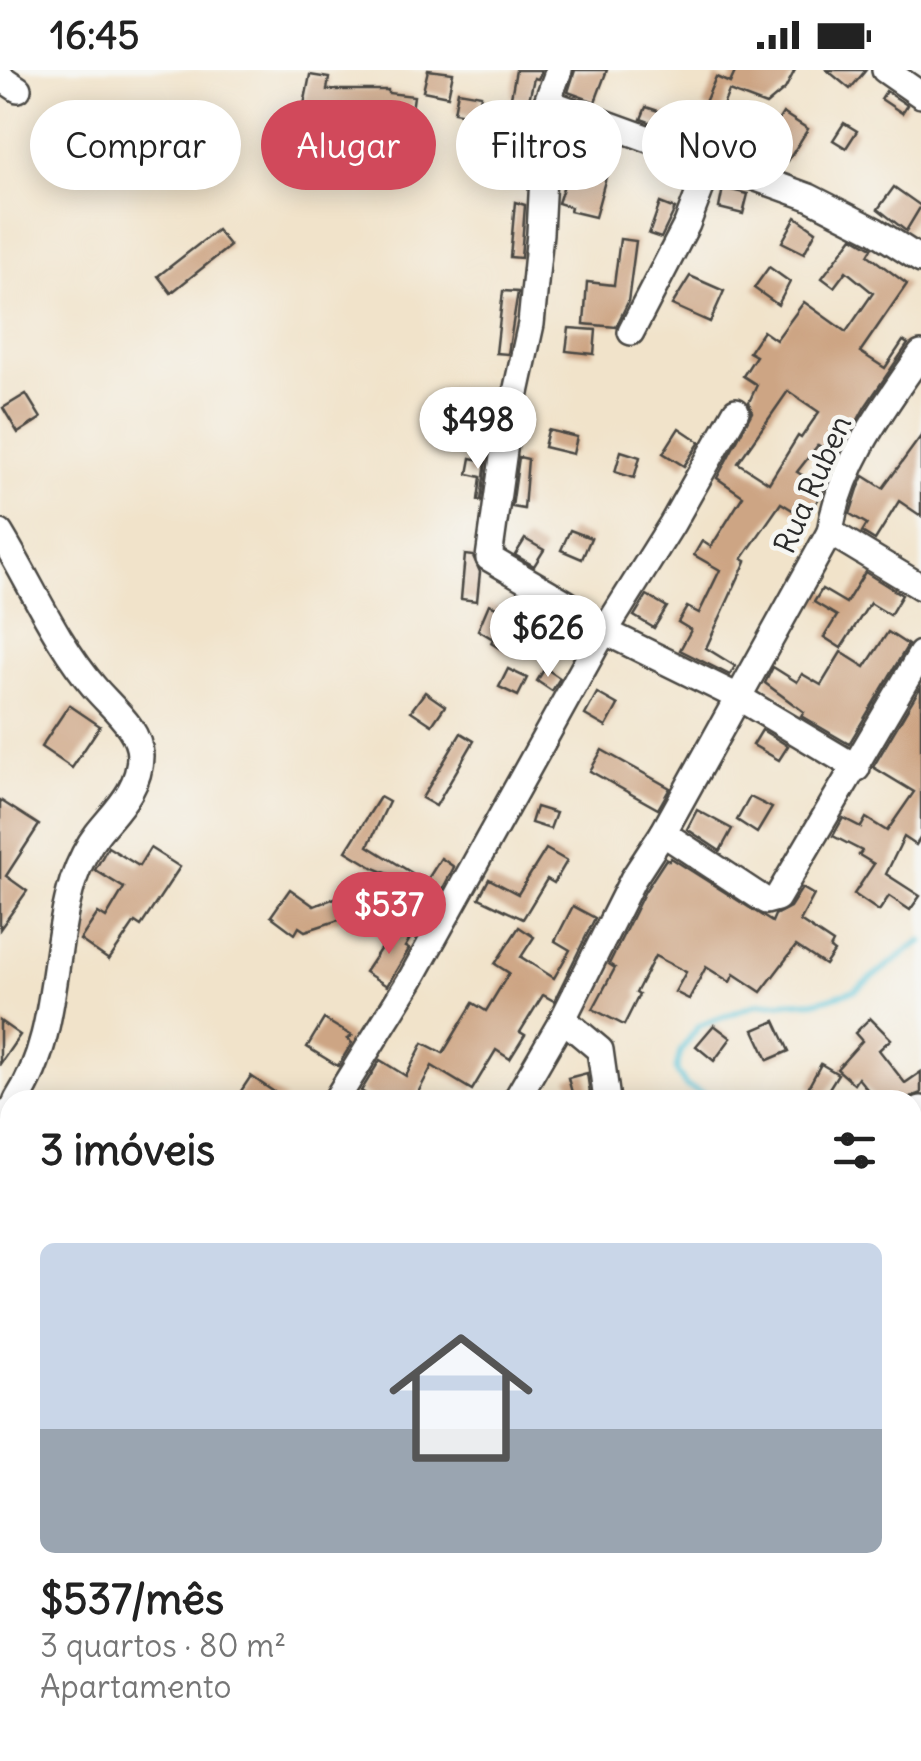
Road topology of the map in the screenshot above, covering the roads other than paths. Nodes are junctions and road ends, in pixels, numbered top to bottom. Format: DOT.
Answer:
graph roads {
  1 [pos="559,70"];
  2 [pos="885,70"];
  3 [pos="921,95"];
  4 [pos="547,100"];
  5 [pos="542,190"];
  6 [pos="700,190"];
  7 [pos="790,190"];
  8 [pos="921,260"];
  9 [pos="631,332"];
  10 [pos="921,354"];
  11 [pos="736,411"];
  12 [pos="830,532"];
  13 [pos="0,533"];
  14 [pos="921,587"];
  15 [pos="606,632"];
  16 [pos="921,654"];
  17 [pos="738,697"];
  18 [pos="857,768"];
  19 [pos="664,833"];
  20 [pos="563,1019"];
  21 [pos="22,1090"];
  22 [pos="342,1090"];
  23 [pos="522,1090"];
  24 [pos="606,1090"];
  1 -- 4 [label="street"];
  2 -- 3 [label="street"];
  5 -- 15 [label="street"];
  6 -- 9 [label="street"];
  7 -- 8 [label="street"];
  10 -- 12 [label="street, Rua Ruben"];
  11 -- 15 [label="street"];
  12 -- 14 [label="street"];
  12 -- 17 [label="street, Rua Ruben"];
  13 -- 21 [label="street"];
  15 -- 17 [label="street"];
  15 -- 22 [label="street"];
  16 -- 18 [label="street"];
  17 -- 18 [label="street"];
  17 -- 19 [label="street, Rua Ruben"];
  18 -- 19 [label="street"];
  19 -- 20 [label="street, Rua Ruben"];
  20 -- 23 [label="street, Rua Ruben"];
  20 -- 24 [label="street"];
}
